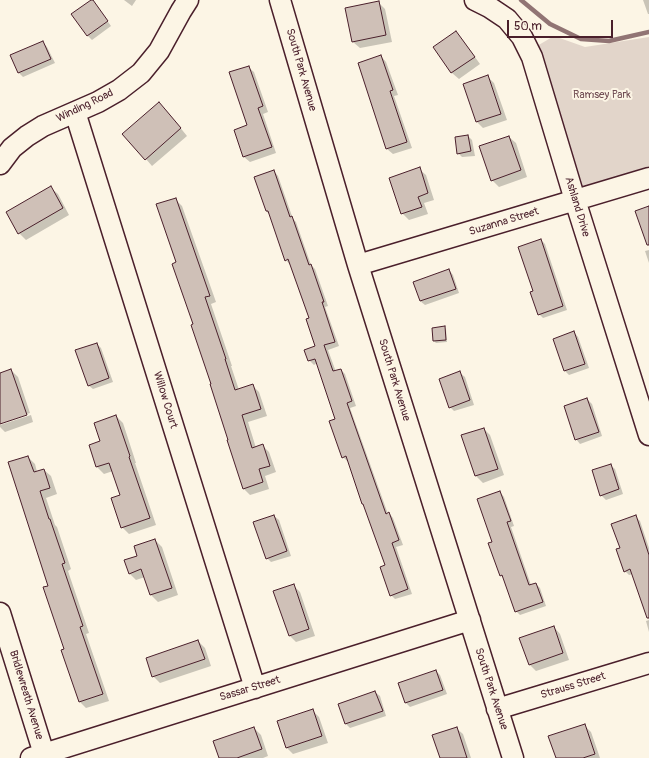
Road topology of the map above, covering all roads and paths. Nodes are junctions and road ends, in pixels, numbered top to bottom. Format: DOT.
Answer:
graph roads {
  1 [pos="188,0"];
  2 [pos="280,0"];
  3 [pos="475,0"];
  4 [pos="75,112"];
  5 [pos="0,164"];
  6 [pos="649,178"];
  7 [pos="575,200"];
  8 [pos="358,265"];
  9 [pos="649,436"];
  10 [pos="0,613"];
  11 [pos="470,620"];
  12 [pos="649,663"];
  13 [pos="255,688"];
  14 [pos="497,709"];
  15 [pos="38,756"];
  16 [pos="514,758"];
  1 -- 4 [label="street, Winding Road"];
  2 -- 8 [label="street, South Park Avenue"];
  3 -- 7 [label="street, Ashland Drive"];
  4 -- 5 [label="street, Winding Road"];
  4 -- 13 [label="street, Willow Court"];
  6 -- 7 [label="street, Suzanna Street"];
  7 -- 8 [label="street, Suzanna Street"];
  7 -- 9 [label="street, Ashland Drive"];
  8 -- 11 [label="street, South Park Avenue"];
  10 -- 15 [label="street, Bridlewreath Avenue"];
  11 -- 13 [label="street, Sassar Street"];
  11 -- 14 [label="street, South Park Avenue"];
  12 -- 14 [label="street, Strauss Street"];
  13 -- 15 [label="street, Sassar Street"];
  14 -- 16 [label="street, South Park Avenue"];
}
